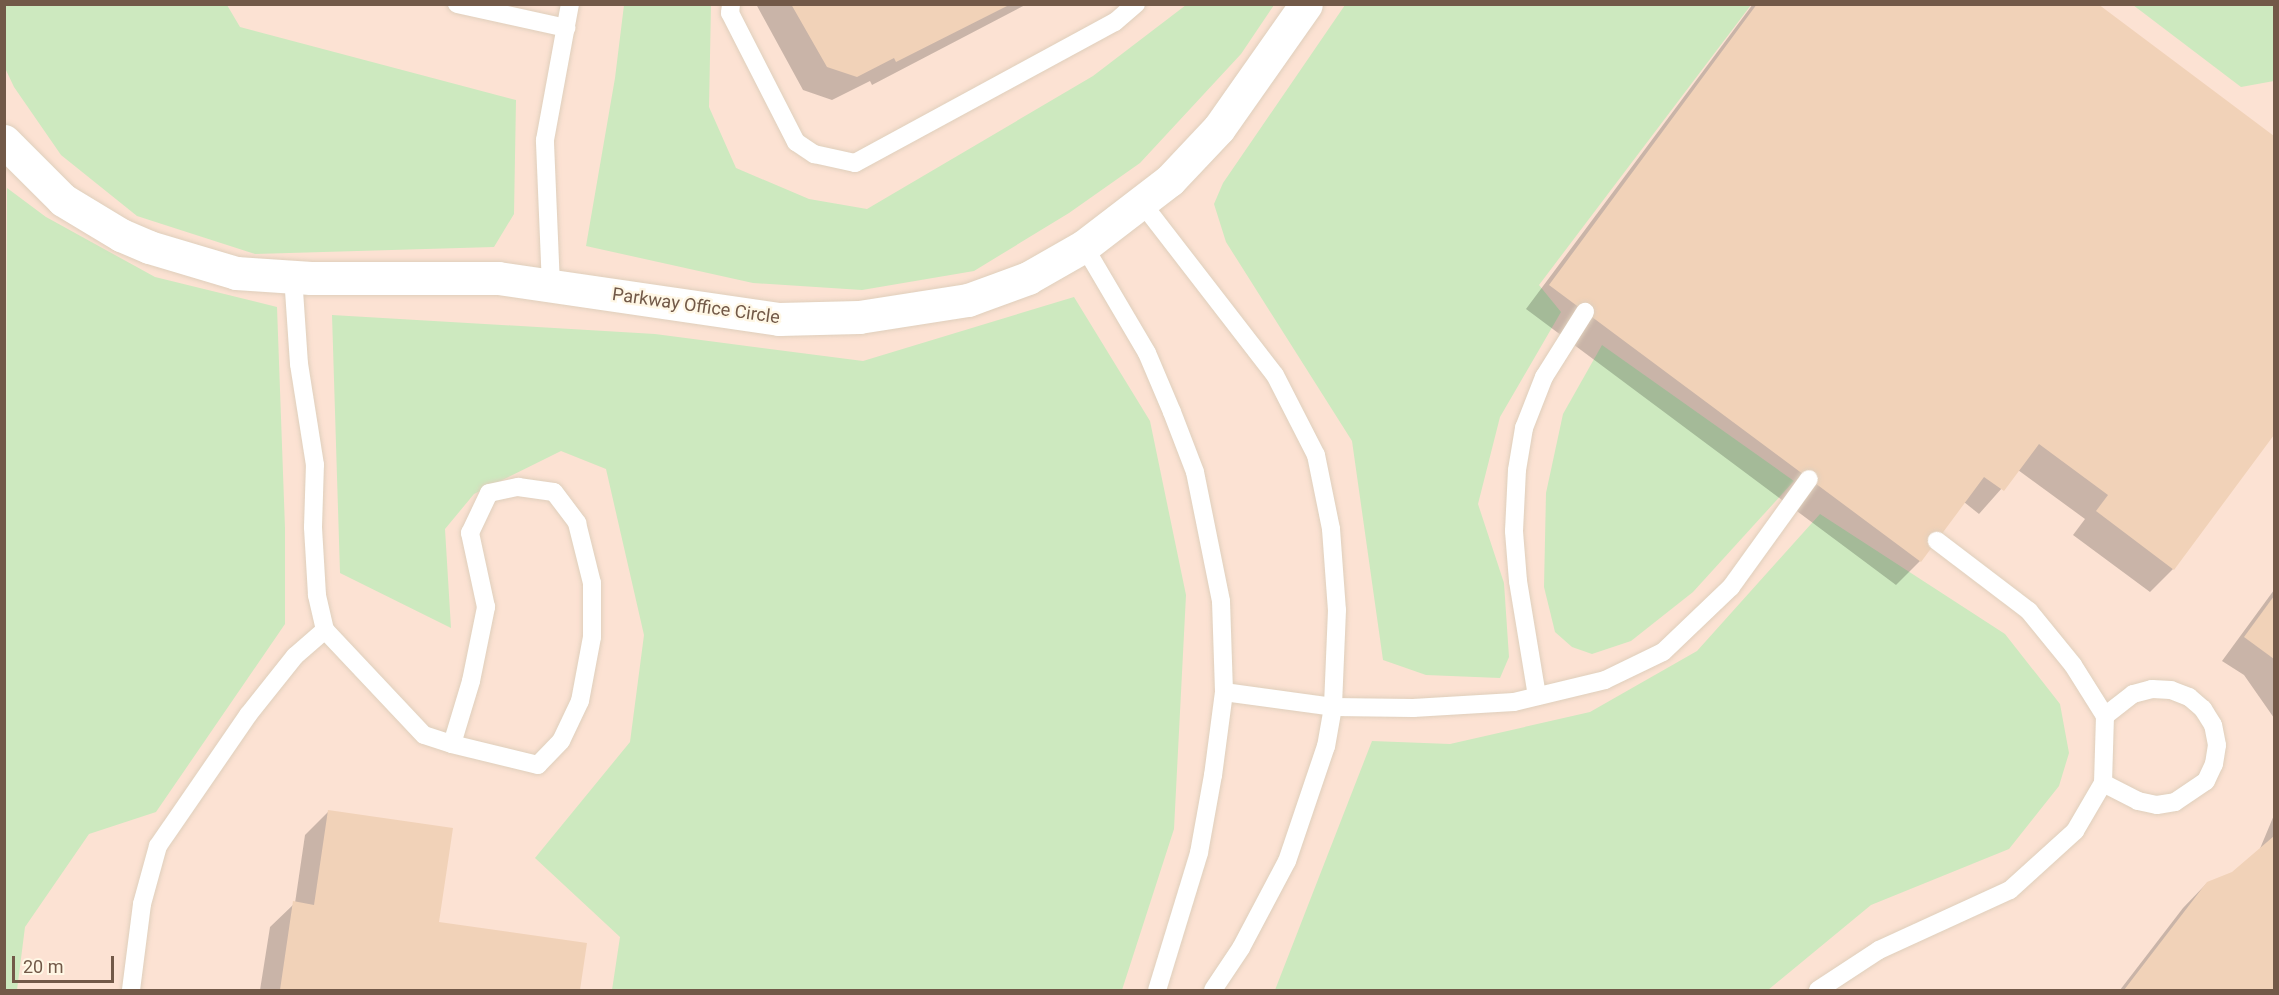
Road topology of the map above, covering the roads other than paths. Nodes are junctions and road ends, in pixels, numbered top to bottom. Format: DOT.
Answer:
graph roads {
  1 [pos="457,4"];
  2 [pos="570,4"];
  3 [pos="731,4"];
  4 [pos="1136,4"];
  5 [pos="1306,4"];
  6 [pos="566,28"];
  7 [pos="6,145"];
  8 [pos="1142,203"];
  9 [pos="1084,246"];
  10 [pos="293,276"];
  11 [pos="551,286"];
  12 [pos="1585,312"];
  13 [pos="1809,479"];
  14 [pos="1937,541"];
  15 [pos="325,630"];
  16 [pos="1224,692"];
  17 [pos="1537,696"];
  18 [pos="1333,707"];
  19 [pos="2105,716"];
  20 [pos="452,744"];
  21 [pos="2103,783"];
  22 [pos="131,990"];
  23 [pos="1157,990"];
  24 [pos="1212,990"];
  25 [pos="1818,990"];
  1 -- 6 [label="lane"];
  2 -- 6 [label="lane"];
  3 -- 4 [label="lane"];
  5 -- 8 [label="street, Parkway Office Circle"];
  6 -- 11 [label="lane"];
  7 -- 10 [label="street, Parkway Office Circle"];
  8 -- 9 [label="street, Parkway Office Circle"];
  8 -- 18 [label="lane"];
  9 -- 11 [label="street, Parkway Office Circle"];
  9 -- 16 [label="lane"];
  10 -- 11 [label="street, Parkway Office Circle"];
  10 -- 15 [label="lane"];
  12 -- 17 [label="lane"];
  13 -- 17 [label="lane"];
  14 -- 19 [label="lane"];
  15 -- 20 [label="lane"];
  15 -- 22 [label="lane"];
  16 -- 18 [label="lane"];
  16 -- 23 [label="lane"];
  17 -- 18 [label="lane"];
  18 -- 24 [label="lane"];
  19 -- 21 [label="lane"];
  19 -- 21 [label="lane"];
  20 -- 20 [label="lane"];
  21 -- 25 [label="lane"];
}
